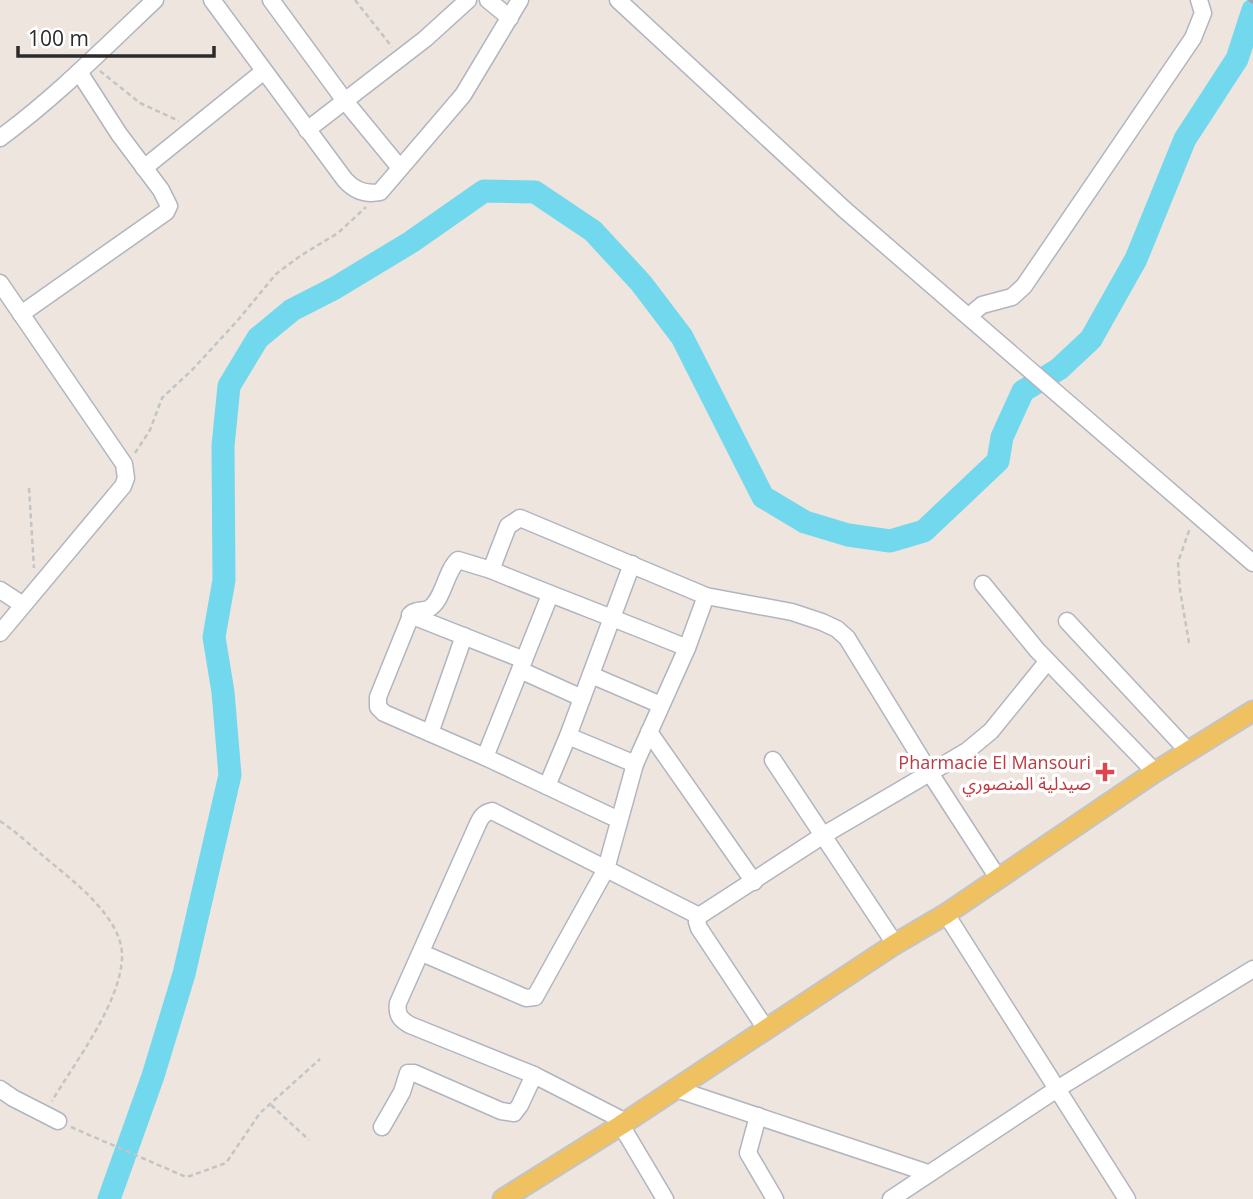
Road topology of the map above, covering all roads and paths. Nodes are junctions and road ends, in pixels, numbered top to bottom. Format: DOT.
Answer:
graph roads {
  1 [pos="155,0"];
  2 [pos="212,0"];
  3 [pos="271,0"];
  4 [pos="355,0"];
  5 [pos="468,0"];
  6 [pos="488,0"];
  7 [pos="520,0"];
  8 [pos="618,0"];
  9 [pos="1199,0"];
  10 [pos="510,18"];
  11 [pos="401,58"];
  12 [pos="84,67"];
  13 [pos="264,71"];
  14 [pos="345,102"];
  15 [pos="193,128"];
  16 [pos="307,130"];
  17 [pos="0,138"];
  18 [pos="144,168"];
  19 [pos="400,168"];
  20 [pos="380,192"];
  21 [pos="0,282"];
  22 [pos="21,314"];
  23 [pos="969,316"];
  24 [pos="125,467"];
  25 [pos="29,488"];
  26 [pos="1195,512"];
  27 [pos="1253,563"];
  28 [pos="632,564"];
  29 [pos="491,570"];
  30 [pos="983,583"];
  31 [pos="0,590"];
  32 [pos="36,590"];
  33 [pos="551,595"];
  34 [pos="706,596"];
  35 [pos="23,605"];
  36 [pos="410,615"];
  37 [pos="613,617"];
  38 [pos="1067,621"];
  39 [pos="0,633"];
  40 [pos="464,636"];
  41 [pos="1189,643"];
  42 [pos="687,649"];
  43 [pos="1047,662"];
  44 [pos="522,665"];
  45 [pos="591,675"];
  46 [pos="582,698"];
  47 [pos="661,705"];
  48 [pos="1253,711"];
  49 [pos="649,732"];
  50 [pos="430,733"];
  51 [pos="568,736"];
  52 [pos="1188,751"];
  53 [pos="485,757"];
  54 [pos="773,760"];
  55 [pos="635,764"];
  56 [pos="1155,772"];
  57 [pos="930,773"];
  58 [pos="547,786"];
  59 [pos="619,820"];
  60 [pos="0,821"];
  61 [pos="822,836"];
  62 [pos="606,869"];
  63 [pos="999,878"];
  64 [pos="754,882"];
  65 [pos="946,914"];
  66 [pos="699,916"];
  67 [pos="895,944"];
  68 [pos="422,953"];
  69 [pos="1253,969"];
  70 [pos="766,1029"];
  71 [pos="320,1059"];
  72 [pos="534,1075"];
  73 [pos="676,1088"];
  74 [pos="0,1089"];
  75 [pos="1057,1089"];
  76 [pos="271,1105"];
  77 [pos="758,1116"];
  78 [pos="51,1118"];
  79 [pos="624,1123"];
  80 [pos="382,1128"];
  81 [pos="309,1140"];
  82 [pos="928,1173"];
  83 [pos="503,1199"];
  84 [pos="665,1199"];
  85 [pos="775,1199"];
  86 [pos="891,1199"];
  87 [pos="1127,1199"];
  1 -- 12 [label="street"];
  2 -- 13 [label="street"];
  3 -- 14 [label="street"];
  4 -- 11 [label="path"];
  5 -- 11 [label="street"];
  6 -- 10 [label="street"];
  7 -- 10 [label="street"];
  8 -- 23 [label="street"];
  9 -- 23 [label="street"];
  10 -- 19 [label="street"];
  11 -- 14 [label="street"];
  12 -- 15 [label="path"];
  12 -- 17 [label="street"];
  12 -- 18 [label="street"];
  13 -- 15 [label="street"];
  13 -- 16 [label="street"];
  14 -- 16 [label="street"];
  14 -- 19 [label="street"];
  15 -- 18 [label="street"];
  16 -- 20 [label="street"];
  18 -- 22 [label="street"];
  19 -- 20 [label="street"];
  20 -- 24 [label="path"];
  21 -- 22 [label="street"];
  22 -- 24 [label="street"];
  23 -- 26 [label="street"];
  24 -- 32 [label="street"];
  25 -- 32 [label="path"];
  26 -- 27 [label="street"];
  26 -- 41 [label="path"];
  28 -- 29 [label="street"];
  28 -- 34 [label="street"];
  28 -- 37 [label="street"];
  29 -- 33 [label="street"];
  29 -- 36 [label="street"];
  30 -- 43 [label="street"];
  31 -- 35 [label="street"];
  32 -- 35 [label="street"];
  33 -- 37 [label="street"];
  33 -- 44 [label="street"];
  34 -- 42 [label="street"];
  34 -- 57 [label="street"];
  35 -- 39 [label="street"];
  36 -- 40 [label="street"];
  36 -- 50 [label="street"];
  37 -- 42 [label="street"];
  37 -- 45 [label="street"];
  38 -- 52 [label="street"];
  40 -- 44 [label="street"];
  40 -- 50 [label="street"];
  42 -- 47 [label="street"];
  43 -- 56 [label="street"];
  43 -- 57 [label="street"];
  44 -- 46 [label="street"];
  44 -- 53 [label="street"];
  45 -- 46 [label="street"];
  45 -- 47 [label="street"];
  46 -- 51 [label="street"];
  47 -- 49 [label="street"];
  48 -- 52 [label="main road"];
  49 -- 55 [label="street"];
  49 -- 64 [label="street"];
  50 -- 53 [label="street"];
  51 -- 55 [label="street"];
  51 -- 58 [label="street"];
  52 -- 56 [label="main road"];
  53 -- 58 [label="street"];
  54 -- 61 [label="street"];
  55 -- 59 [label="street"];
  56 -- 63 [label="main road"];
  57 -- 61 [label="street"];
  57 -- 63 [label="street"];
  58 -- 59 [label="street"];
  59 -- 62 [label="street"];
  60 -- 78 [label="path"];
  61 -- 64 [label="street"];
  61 -- 67 [label="street"];
  62 -- 66 [label="street"];
  62 -- 68 [label="street"];
  62 -- 68 [label="street"];
  63 -- 65 [label="main road"];
  64 -- 66 [label="street"];
  65 -- 67 [label="main road"];
  65 -- 75 [label="street"];
  66 -- 70 [label="street"];
  67 -- 70 [label="main road"];
  68 -- 72 [label="street"];
  69 -- 75 [label="street"];
  70 -- 73 [label="main road"];
  71 -- 76 [label="path"];
  72 -- 79 [label="street"];
  72 -- 80 [label="street"];
  73 -- 77 [label="street"];
  73 -- 79 [label="main road"];
  74 -- 78 [label="street"];
  75 -- 82 [label="street"];
  75 -- 87 [label="street"];
  76 -- 78 [label="path"];
  76 -- 81 [label="path"];
  77 -- 82 [label="street"];
  77 -- 85 [label="street"];
  79 -- 83 [label="main road"];
  79 -- 84 [label="street"];
  82 -- 86 [label="street"];
}
